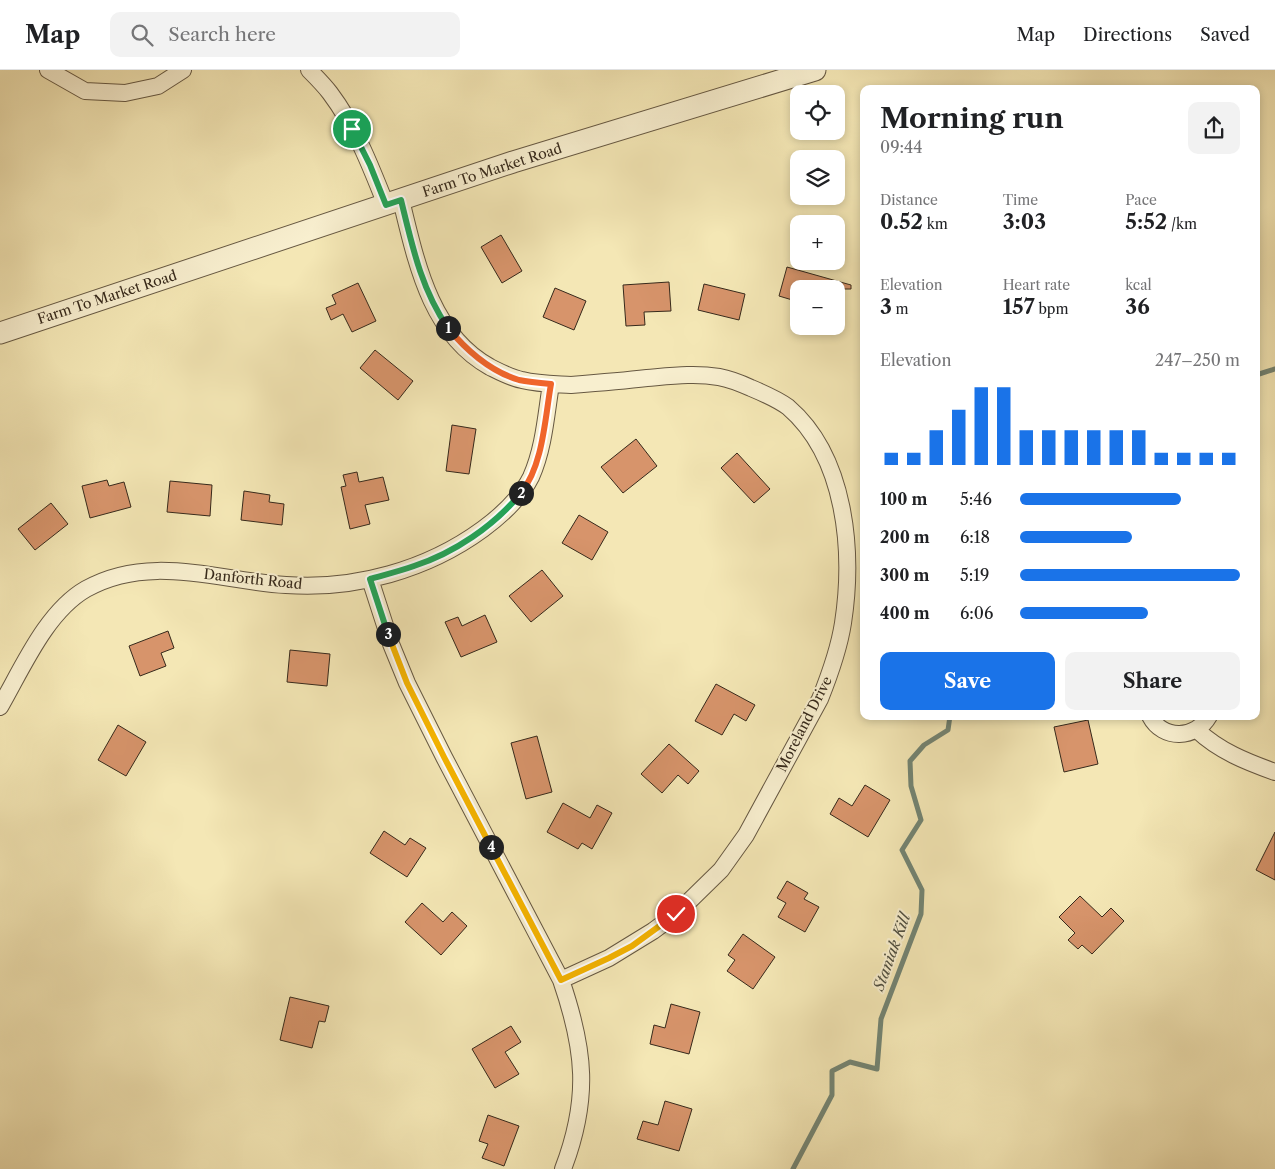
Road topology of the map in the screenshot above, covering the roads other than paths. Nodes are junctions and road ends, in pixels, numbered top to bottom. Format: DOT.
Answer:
graph roads {
  1 [pos="48,70"];
  2 [pos="184,70"];
  3 [pos="309,70"];
  4 [pos="815,70"];
  5 [pos="393,202"];
  6 [pos="0,333"];
  7 [pos="551,384"];
  8 [pos="370,579"];
  9 [pos="0,707"];
  10 [pos="1153,720"];
  11 [pos="1207,720"];
  12 [pos="1197,730"];
  13 [pos="1275,772"];
  14 [pos="561,980"];
  15 [pos="563,1169"];
  1 -- 2 [label="street"];
  3 -- 5 [label="street, Moreland Drive"];
  4 -- 5 [label="street, Farm To Market Road"];
  5 -- 6 [label="street, Farm To Market Road"];
  5 -- 7 [label="street, Moreland Drive"];
  7 -- 8 [label="street, Danforth Road"];
  7 -- 14 [label="street, Moreland Drive"];
  8 -- 9 [label="street, Danforth Road"];
  8 -- 14 [label="street"];
  10 -- 12 [label="street"];
  11 -- 12 [label="street"];
  12 -- 13 [label="street"];
  14 -- 15 [label="street"];
}
